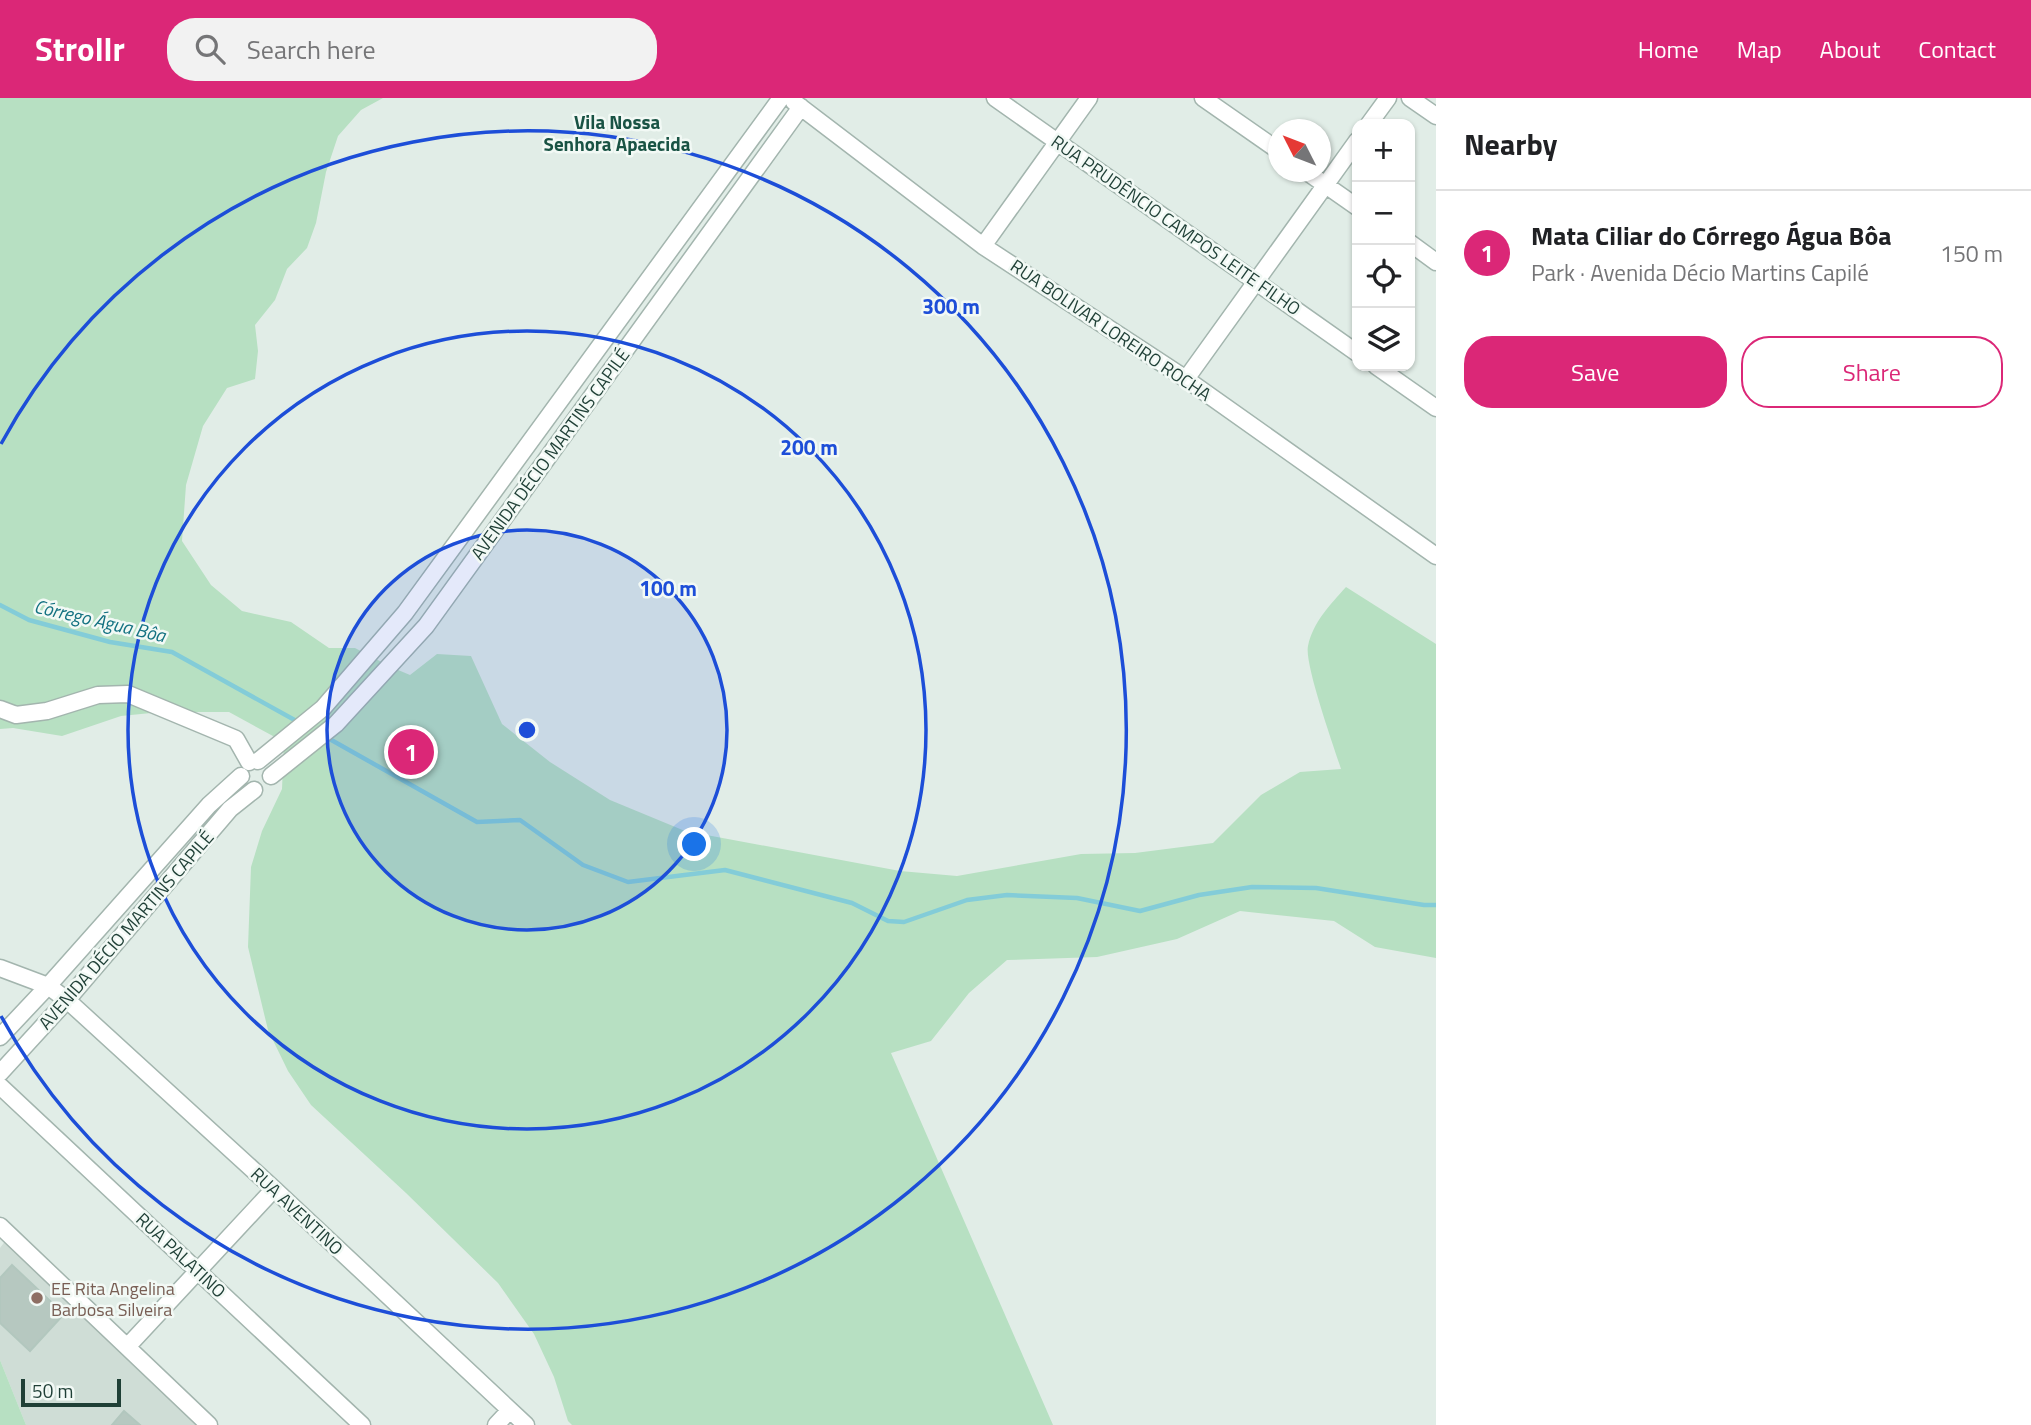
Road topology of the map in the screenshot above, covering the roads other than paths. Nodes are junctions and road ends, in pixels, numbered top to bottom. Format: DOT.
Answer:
graph roads {
  1 [pos="995,98"];
  2 [pos="1089,98"];
  3 [pos="1203,98"];
  4 [pos="1388,98"];
  5 [pos="1410,98"];
  6 [pos="791,100"];
  7 [pos="1436,116"];
  8 [pos="1373,119"];
  9 [pos="1058,142"];
  10 [pos="1268,143"];
  11 [pos="1352,148"];
  12 [pos="1323,182"];
  13 [pos="1326,184"];
  14 [pos="1352,202"];
  15 [pos="1413,245"];
  16 [pos="983,246"];
  17 [pos="1436,262"];
  18 [pos="1256,282"];
  19 [pos="1352,349"];
  20 [pos="1383,371"];
  21 [pos="1186,379"];
  22 [pos="1436,408"];
  23 [pos="1436,556"];
  24 [pos="0,709"];
  25 [pos="250,766"];
  26 [pos="271,776"];
  27 [pos="254,790"];
  28 [pos="0,968"];
  29 [pos="48,986"];
  30 [pos="67,1000"];
  31 [pos="0,1037"];
  32 [pos="0,1073"];
  33 [pos="0,1086"];
  34 [pos="274,1189"];
  35 [pos="0,1226"];
  36 [pos="197,1270"];
  37 [pos="127,1347"];
  38 [pos="510,1410"];
  39 [pos="358,1424"];
  40 [pos="209,1425"];
  41 [pos="496,1425"];
  42 [pos="526,1425"];
  1 -- 9 [label="street, RUA PRUDÊNCIO CAMPOS LEITE FILHO"];
  2 -- 9 [label="street"];
  3 -- 10 [label="street"];
  4 -- 8 [label="street"];
  5 -- 7 [label="street"];
  6 -- 16 [label="street, RUA BOLIVAR LOREIRO ROCHA"];
  6 -- 25 [label="street, AVENIDA DÉCIO MARTINS CAPILÉ"];
  6 -- 26 [label="street, AVENIDA DÉCIO MARTINS CAPILÉ"];
  9 -- 16 [label="street"];
  9 -- 18 [label="street, RUA PRUDÊNCIO CAMPOS LEITE FILHO"];
  11 -- 13 [label="street"];
  12 -- 13 [label="street"];
  13 -- 14 [label="street"];
  13 -- 18 [label="street"];
  15 -- 17 [label="street"];
  16 -- 21 [label="street, RUA BOLIVAR LOREIRO ROCHA"];
  18 -- 19 [label="street, RUA PRUDÊNCIO CAMPOS LEITE FILHO"];
  18 -- 21 [label="street"];
  20 -- 22 [label="street"];
  21 -- 23 [label="street, RUA BOLIVAR LOREIRO ROCHA"];
  24 -- 25 [label="street"];
  25 -- 26 [label="street"];
  25 -- 27 [label="street"];
  25 -- 29 [label="street, AVENIDA DÉCIO MARTINS CAPILÉ"];
  26 -- 27 [label="street, AVENIDA DÉCIO MARTINS CAPILÉ"];
  27 -- 30 [label="street, AVENIDA DÉCIO MARTINS CAPILÉ"];
  28 -- 29 [label="street, RUA AVENTINO"];
  29 -- 30 [label="street, RUA AVENTINO"];
  29 -- 31 [label="street, AVENIDA DÉCIO MARTINS CAPILÉ"];
  30 -- 32 [label="street, AVENIDA DÉCIO MARTINS CAPILÉ"];
  30 -- 34 [label="street, RUA AVENTINO"];
  33 -- 36 [label="street, RUA PALATINO"];
  34 -- 36 [label="street"];
  34 -- 38 [label="street, RUA AVENTINO"];
  35 -- 37 [label="street"];
  36 -- 37 [label="street"];
  36 -- 39 [label="street, RUA PALATINO"];
  37 -- 40 [label="street"];
  38 -- 41 [label="street"];
  38 -- 42 [label="street, RUA AVENTINO"];
}
